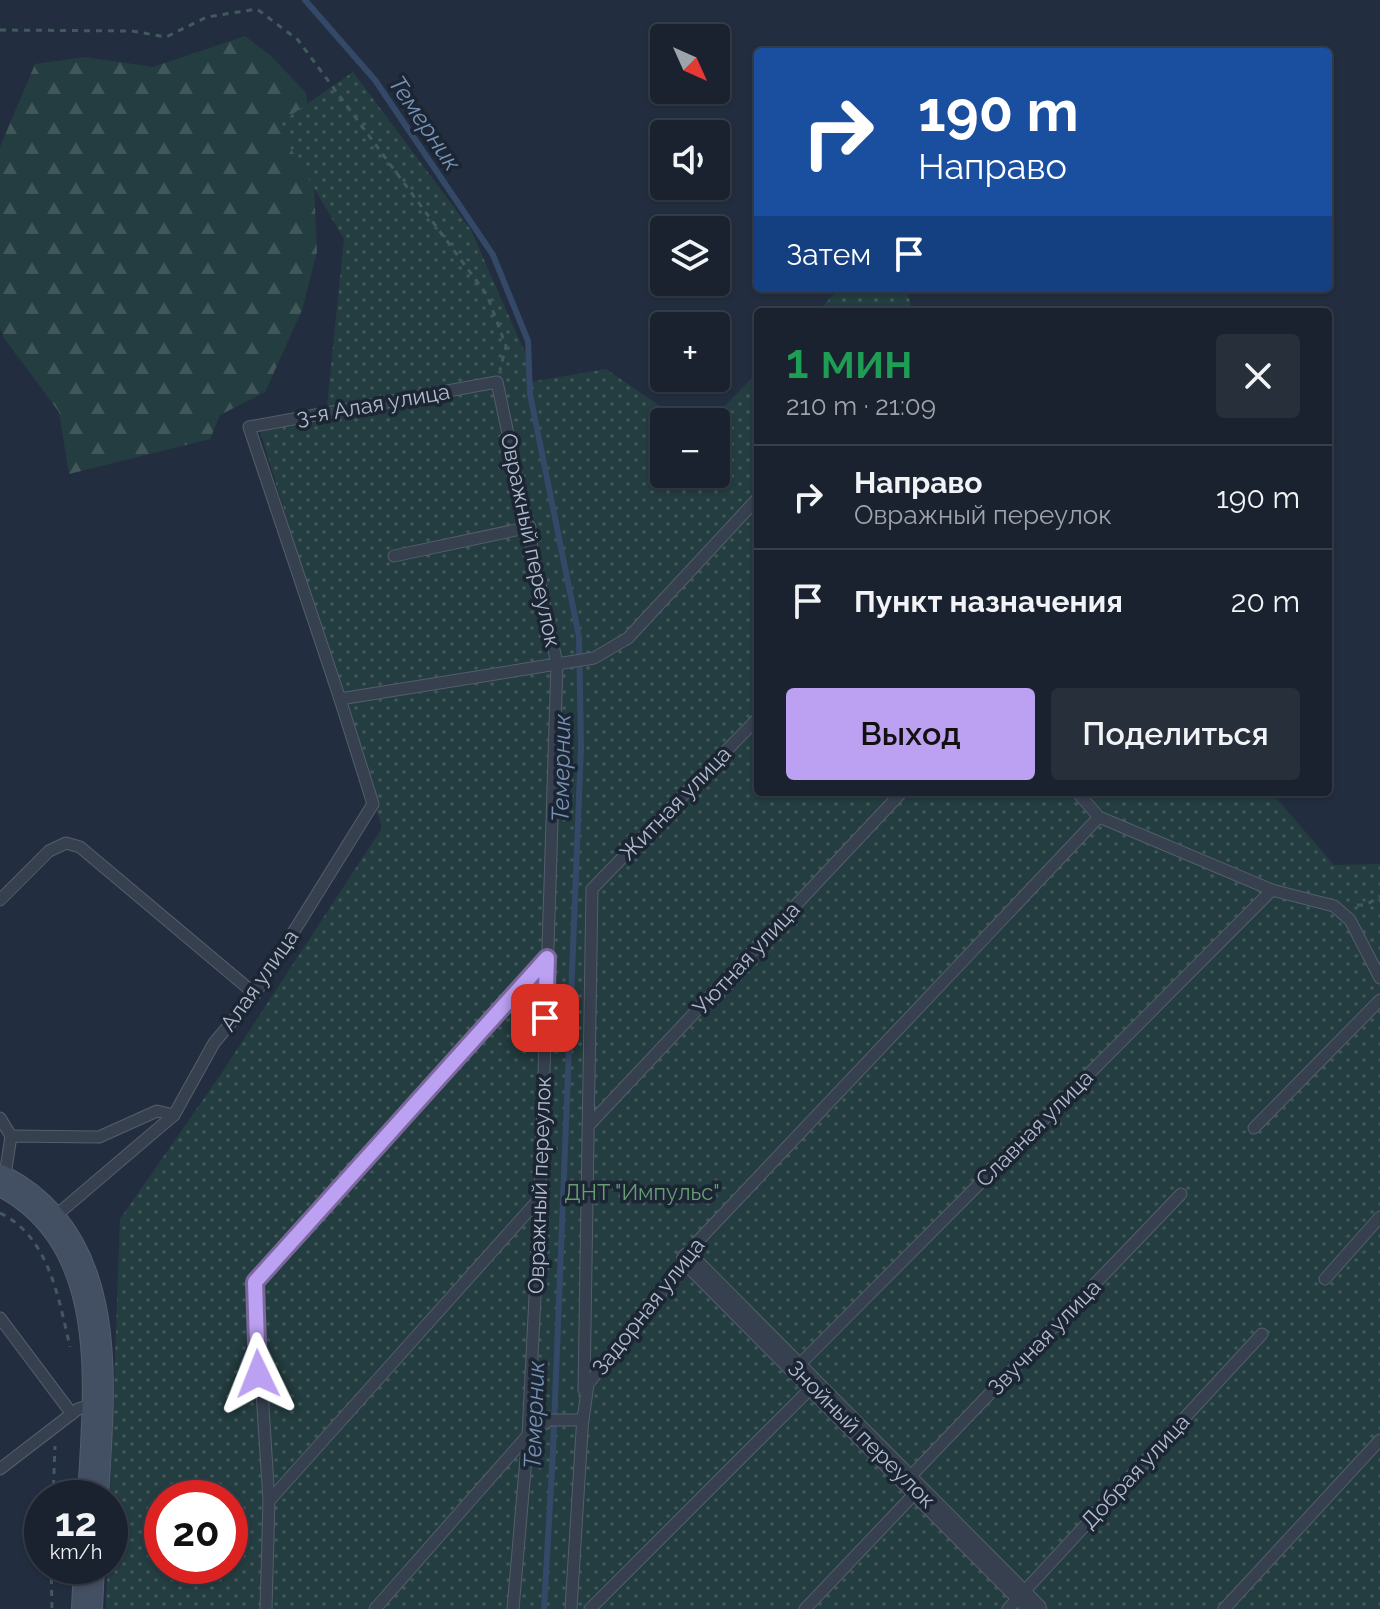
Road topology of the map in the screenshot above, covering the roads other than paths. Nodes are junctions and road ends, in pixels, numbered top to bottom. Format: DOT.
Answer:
graph roads {
  1 [pos="497,382"];
  2 [pos="249,427"];
  3 [pos="754,502"];
  4 [pos="530,527"];
  5 [pos="394,556"];
  6 [pos="557,664"];
  7 [pos="340,699"];
  8 [pos="754,722"];
  9 [pos="898,796"];
  10 [pos="1081,796"];
  11 [pos="1099,817"];
  12 [pos="1272,890"];
  13 [pos="0,900"];
  14 [pos="547,958"];
  15 [pos="1380,978"];
  16 [pos="255,994"];
  17 [pos="1380,1000"];
  18 [pos="174,1115"];
  19 [pos="0,1118"];
  20 [pos="590,1124"];
  21 [pos="1254,1128"];
  22 [pos="11,1136"];
  23 [pos="2,1181"];
  24 [pos="1181,1194"];
  25 [pos="540,1198"];
  26 [pos="1380,1217"];
  27 [pos="53,1218"];
  28 [pos="688,1259"];
  29 [pos="1325,1279"];
  30 [pos="0,1318"];
  31 [pos="1262,1334"];
  32 [pos="797,1367"];
  33 [pos="814,1385"];
  34 [pos="85,1408"];
  35 [pos="583,1420"];
  36 [pos="528,1435"];
  37 [pos="1380,1440"];
  38 [pos="0,1469"];
  39 [pos="91,1480"];
  40 [pos="912,1485"];
  41 [pos="269,1501"];
  42 [pos="88,1584"];
  43 [pos="1022,1604"];
  44 [pos="87,1609"];
  45 [pos="266,1609"];
  46 [pos="375,1609"];
  47 [pos="513,1609"];
  48 [pos="571,1609"];
  49 [pos="590,1609"];
  50 [pos="805,1609"];
  51 [pos="1224,1609"];
  1 -- 2 [label="lane, 3-я Алая улица"];
  1 -- 4 [label="lane, Овражный переулок"];
  2 -- 7 [label="lane, Алая улица"];
  3 -- 6 [label="lane"];
  4 -- 5 [label="lane"];
  4 -- 6 [label="lane, Овражный переулок"];
  6 -- 7 [label="lane"];
  6 -- 14 [label="lane, Овражный переулок"];
  7 -- 16 [label="lane, Алая улица"];
  8 -- 20 [label="lane, Житная улица"];
  9 -- 20 [label="lane, Уютная улица"];
  10 -- 11 [label="lane"];
  11 -- 12 [label="lane"];
  11 -- 28 [label="lane, Задорная улица"];
  12 -- 15 [label="lane"];
  12 -- 32 [label="lane, Славная улица"];
  13 -- 16 [label="lane"];
  14 -- 25 [label="lane, Овражный переулок"];
  14 -- 41 [label="lane"];
  16 -- 18 [label="lane, Алая улица"];
  17 -- 21 [label="lane"];
  18 -- 22 [label="lane"];
  18 -- 27 [label="lane, Алая улица"];
  19 -- 22 [label="lane"];
  20 -- 35 [label="lane"];
  22 -- 23 [label="lane"];
  23 -- 27 [label="street"];
  24 -- 40 [label="lane, Звучная улица"];
  25 -- 36 [label="lane, Овражный переулок"];
  25 -- 41 [label="lane"];
  26 -- 29 [label="lane"];
  27 -- 34 [label="street"];
  28 -- 32 [label="street, Знойный переулок"];
  28 -- 35 [label="lane, Задорная улица"];
  30 -- 34 [label="lane"];
  31 -- 43 [label="lane, Добрая улица"];
  32 -- 33 [label="street, Знойный переулок"];
  33 -- 40 [label="street, Знойный переулок"];
  33 -- 49 [label="lane"];
  34 -- 38 [label="lane"];
  34 -- 39 [label="street"];
  35 -- 36 [label="lane"];
  35 -- 48 [label="lane"];
  36 -- 46 [label="lane"];
  36 -- 47 [label="lane, Овражный переулок"];
  37 -- 51 [label="lane"];
  40 -- 43 [label="street, Знойный переулок"];
  40 -- 50 [label="lane, Звучная улица"];
  41 -- 45 [label="lane"];
  42 -- 44 [label="street"];
}
